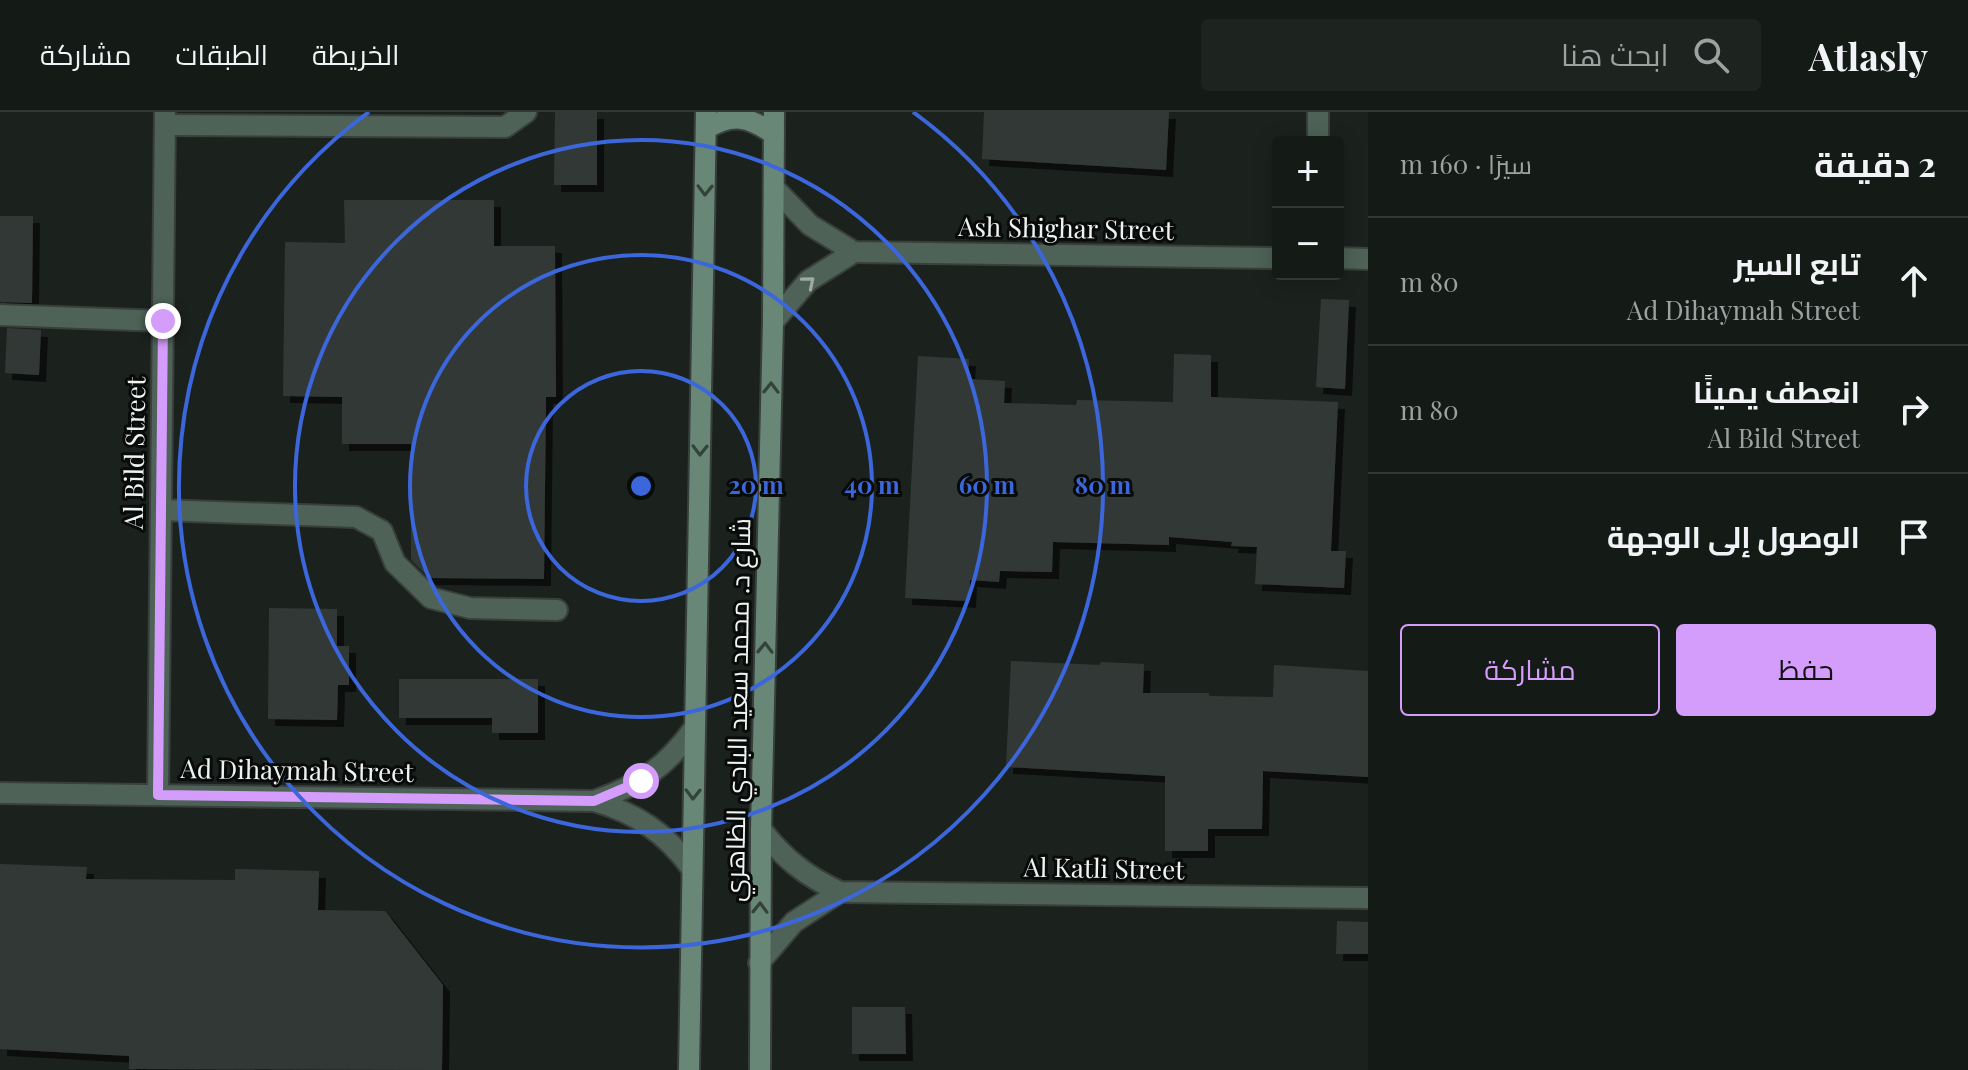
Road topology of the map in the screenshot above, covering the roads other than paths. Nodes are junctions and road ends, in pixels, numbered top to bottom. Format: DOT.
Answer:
graph roads {
  1 [pos="526,112"];
  2 [pos="774,112"];
  3 [pos="1318,112"];
  4 [pos="165,118"];
  5 [pos="706,121"];
  6 [pos="774,134"];
  7 [pos="1318,136"];
  8 [pos="774,188"];
  9 [pos="854,252"];
  10 [pos="1272,258"];
  11 [pos="1344,258"];
  12 [pos="1368,259"];
  13 [pos="0,315"];
  14 [pos="163,321"];
  15 [pos="773,322"];
  16 [pos="161,510"];
  17 [pos="557,610"];
  18 [pos="695,727"];
  19 [pos="0,793"];
  20 [pos="158,795"];
  21 [pos="594,801"];
  22 [pos="761,829"];
  23 [pos="692,869"];
  24 [pos="840,892"];
  25 [pos="1368,898"];
  26 [pos="759,963"];
  27 [pos="689,1070"];
  28 [pos="760,1070"];
  1 -- 4 [label="street"];
  2 -- 6 [label="street, شارع د. محمد سعيد البادي الظاهري"];
  3 -- 7 [label="street"];
  4 -- 14 [label="street, Al Bild Street"];
  5 -- 6 [label="street"];
  5 -- 18 [label="street, شارع د. محمد سعيد البادي الظاهري, one-way"];
  6 -- 8 [label="street, شارع د. محمد سعيد البادي الظاهري"];
  8 -- 9 [label="street"];
  8 -- 15 [label="street, شارع د. محمد سعيد البادي الظاهري"];
  9 -- 10 [label="street, Ash Shighar Street"];
  15 -- 9 [label="street, one-way"];
  11 -- 12 [label="street"];
  13 -- 14 [label="street"];
  14 -- 16 [label="street, Al Bild Street"];
  22 -- 15 [label="street, شارع د. محمد سعيد البادي الظاهري, one-way"];
  16 -- 17 [label="street"];
  16 -- 20 [label="street, Al Bild Street"];
  18 -- 21 [label="street, Ad Dihaymah Street"];
  18 -- 23 [label="street, شارع د. محمد سعيد البادي الظاهري, one-way"];
  19 -- 20 [label="street, Ad Dihaymah Street"];
  20 -- 21 [label="street, Ad Dihaymah Street"];
  21 -- 23 [label="street, Ad Dihaymah Street"];
  22 -- 24 [label="street, Al Katli Street"];
  26 -- 22 [label="street, شارع د. محمد سعيد البادي الظاهري, one-way"];
  23 -- 27 [label="street, شارع د. محمد سعيد البادي الظاهري"];
  24 -- 25 [label="street, Al Katli Street"];
  24 -- 26 [label="street"];
  26 -- 28 [label="street, شارع د. محمد سعيد البادي الظاهري"];
}
